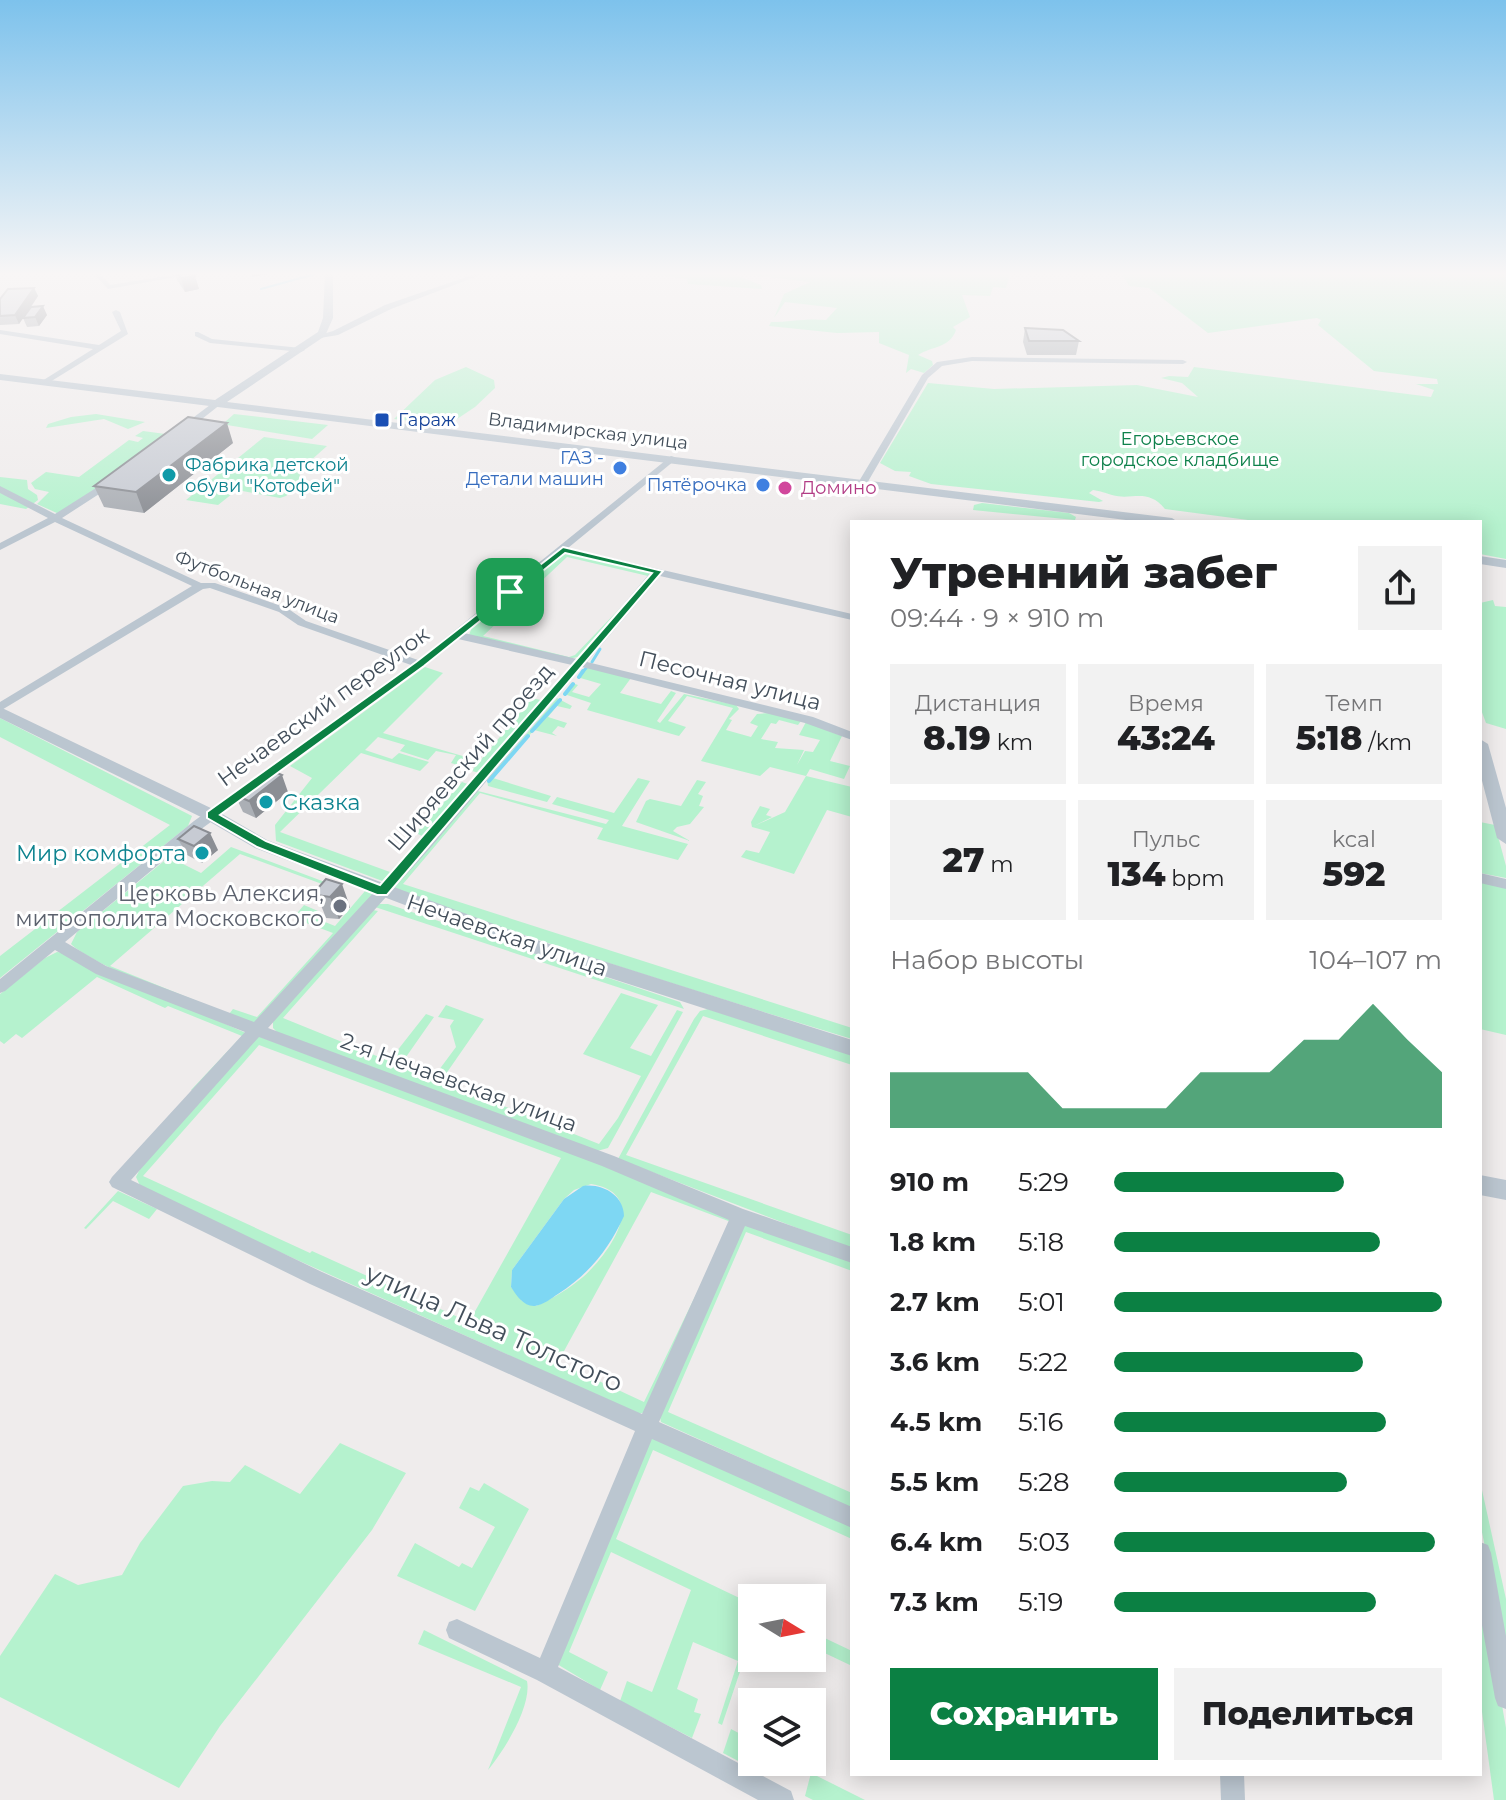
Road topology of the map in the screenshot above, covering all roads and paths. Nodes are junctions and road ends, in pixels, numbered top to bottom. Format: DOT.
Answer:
graph roads {
  1 [pos="84,358"];
  2 [pos="289,358"];
  3 [pos="1183,362"];
  4 [pos="0,377"];
  5 [pos="45,383"];
  6 [pos="217,404"];
  7 [pos="171,439"];
  8 [pos="671,459"];
  9 [pos="115,480"];
  10 [pos="863,483"];
  11 [pos="0,489"];
  12 [pos="56,518"];
  13 [pos="1156,520"];
  14 [pos="0,547"];
  15 [pos="563,550"];
  16 [pos="1482,560"];
  17 [pos="1506,564"];
  18 [pos="658,571"];
  19 [pos="200,586"];
  20 [pos="850,617"];
  21 [pos="457,635"];
  22 [pos="420,664"];
  23 [pos="580,664"];
  24 [pos="0,709"];
  25 [pos="850,735"];
  26 [pos="1482,751"];
  27 [pos="211,815"];
  28 [pos="1506,838"];
  29 [pos="1482,878"];
  30 [pos="1506,884"];
  31 [pos="382,891"];
  32 [pos="55,943"];
  33 [pos="0,987"];
  34 [pos="257,1030"];
  35 [pos="850,1047"];
  36 [pos="118,1182"];
  37 [pos="1482,1185"];
  38 [pos="1506,1190"];
  39 [pos="740,1216"];
  40 [pos="850,1254"];
  41 [pos="648,1424"];
  42 [pos="850,1517"];
  43 [pos="1482,1564"];
  44 [pos="457,1630"];
  45 [pos="545,1672"];
  46 [pos="1506,1698"];
  47 [pos="1232,1776"];
  48 [pos="782,1800"];
  49 [pos="1233,1800"];
  1 -- 5 [label="street"];
  2 -- 6 [label="street"];
  3 -- 10 [label="street"];
  4 -- 5 [label="street, Владимирская улица"];
  5 -- 6 [label="street, Владимирская улица"];
  6 -- 7 [label="street"];
  6 -- 8 [label="street, Владимирская улица"];
  8 -- 10 [label="street, Владимирская улица"];
  8 -- 15 [label="street, Нечаевский переулок"];
  9 -- 12 [label="street"];
  10 -- 13 [label="street, Владимирская улица"];
  11 -- 12 [label="street, Футбольная улица"];
  12 -- 14 [label="street"];
  12 -- 19 [label="street, Футбольная улица"];
  15 -- 18 [label="street"];
  15 -- 21 [label="street, Нечаевский переулок"];
  16 -- 17 [label="street"];
  18 -- 20 [label="street"];
  18 -- 23 [label="street, Ширяевский проезд"];
  19 -- 22 [label="street, Футбольная улица"];
  19 -- 24 [label="street"];
  21 -- 22 [label="street, Нечаевский переулок"];
  21 -- 23 [label="street, Песочная улица"];
  22 -- 27 [label="street, Нечаевский переулок"];
  23 -- 25 [label="street, Песочная улица"];
  23 -- 31 [label="street, Ширяевский проезд"];
  24 -- 27 [label="street, Нечаевская улица"];
  26 -- 28 [label="street"];
  27 -- 31 [label="street, Нечаевская улица"];
  27 -- 32 [label="street, Нечаевский переулок"];
  29 -- 30 [label="street"];
  31 -- 34 [label="street, Ширяевский проезд"];
  31 -- 35 [label="street, Нечаевская улица"];
  32 -- 33 [label="street, Нечаевский переулок"];
  32 -- 34 [label="street, 2-я Нечаевская улица"];
  34 -- 36 [label="street, Ширяевский проезд"];
  34 -- 39 [label="street, 2-я Нечаевская улица"];
  36 -- 41 [label="street, улица Льва Толстого"];
  37 -- 38 [label="street"];
  39 -- 40 [label="street, 2-я Нечаевская улица"];
  39 -- 41 [label="street"];
  41 -- 42 [label="street, улица Льва Толстого"];
  41 -- 45 [label="street"];
  43 -- 46 [label="street"];
  44 -- 45 [label="street"];
  45 -- 48 [label="street"];
  47 -- 49 [label="street"];
}
